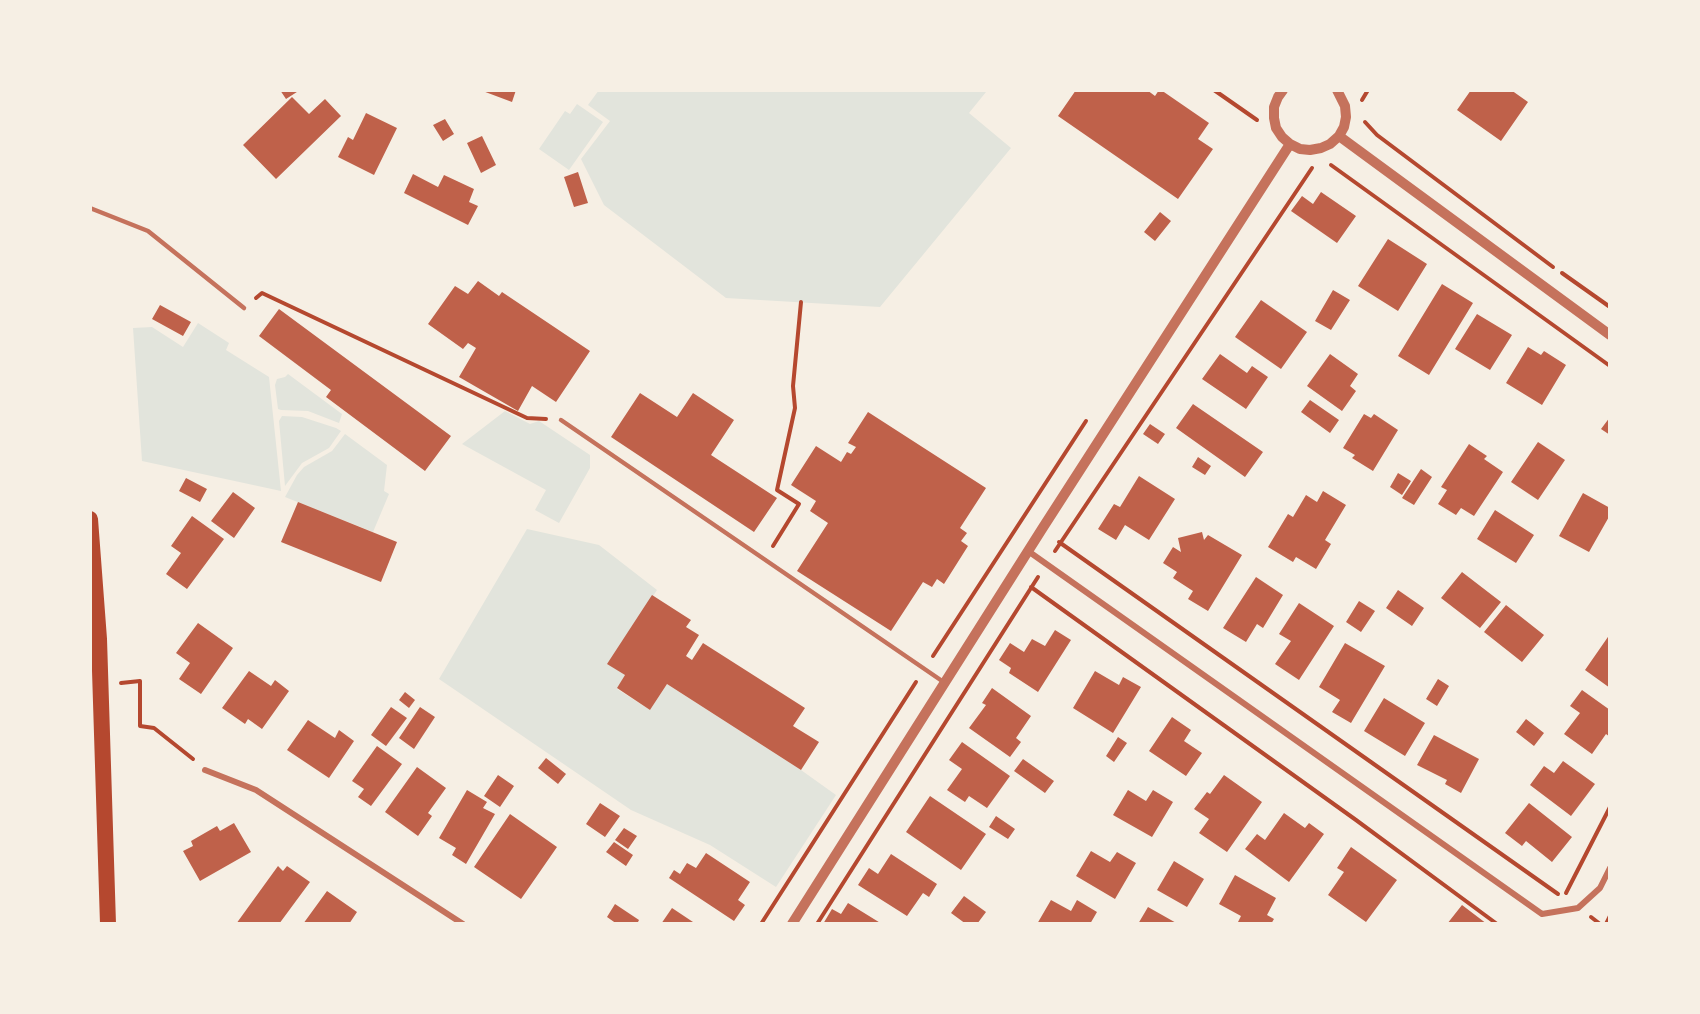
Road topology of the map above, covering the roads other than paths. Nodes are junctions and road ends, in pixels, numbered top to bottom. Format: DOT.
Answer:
graph roads {
  1 [pos="1268,90"];
  2 [pos="1337,90"];
  3 [pos="1280,93"];
  4 [pos="1339,136"];
  5 [pos="1290,144"];
  6 [pos="90,208"];
  7 [pos="244,308"];
  8 [pos="1610,335"];
  9 [pos="561,420"];
  10 [pos="90,519"];
  11 [pos="1028,551"];
  12 [pos="945,683"];
  13 [pos="206,770"];
  14 [pos="1610,868"];
  15 [pos="108,924"];
  16 [pos="463,924"];
  17 [pos="792,924"];
  1 -- 3 [label="street"];
  2 -- 4 [label="street"];
  3 -- 5 [label="street"];
  4 -- 5 [label="street"];
  4 -- 8 [label="street"];
  5 -- 11 [label="street"];
  6 -- 7 [label="lane"];
  9 -- 12 [label="lane"];
  10 -- 15 [label="highway"];
  11 -- 12 [label="street"];
  11 -- 14 [label="street"];
  12 -- 17 [label="street"];
  13 -- 16 [label="street"];
}
